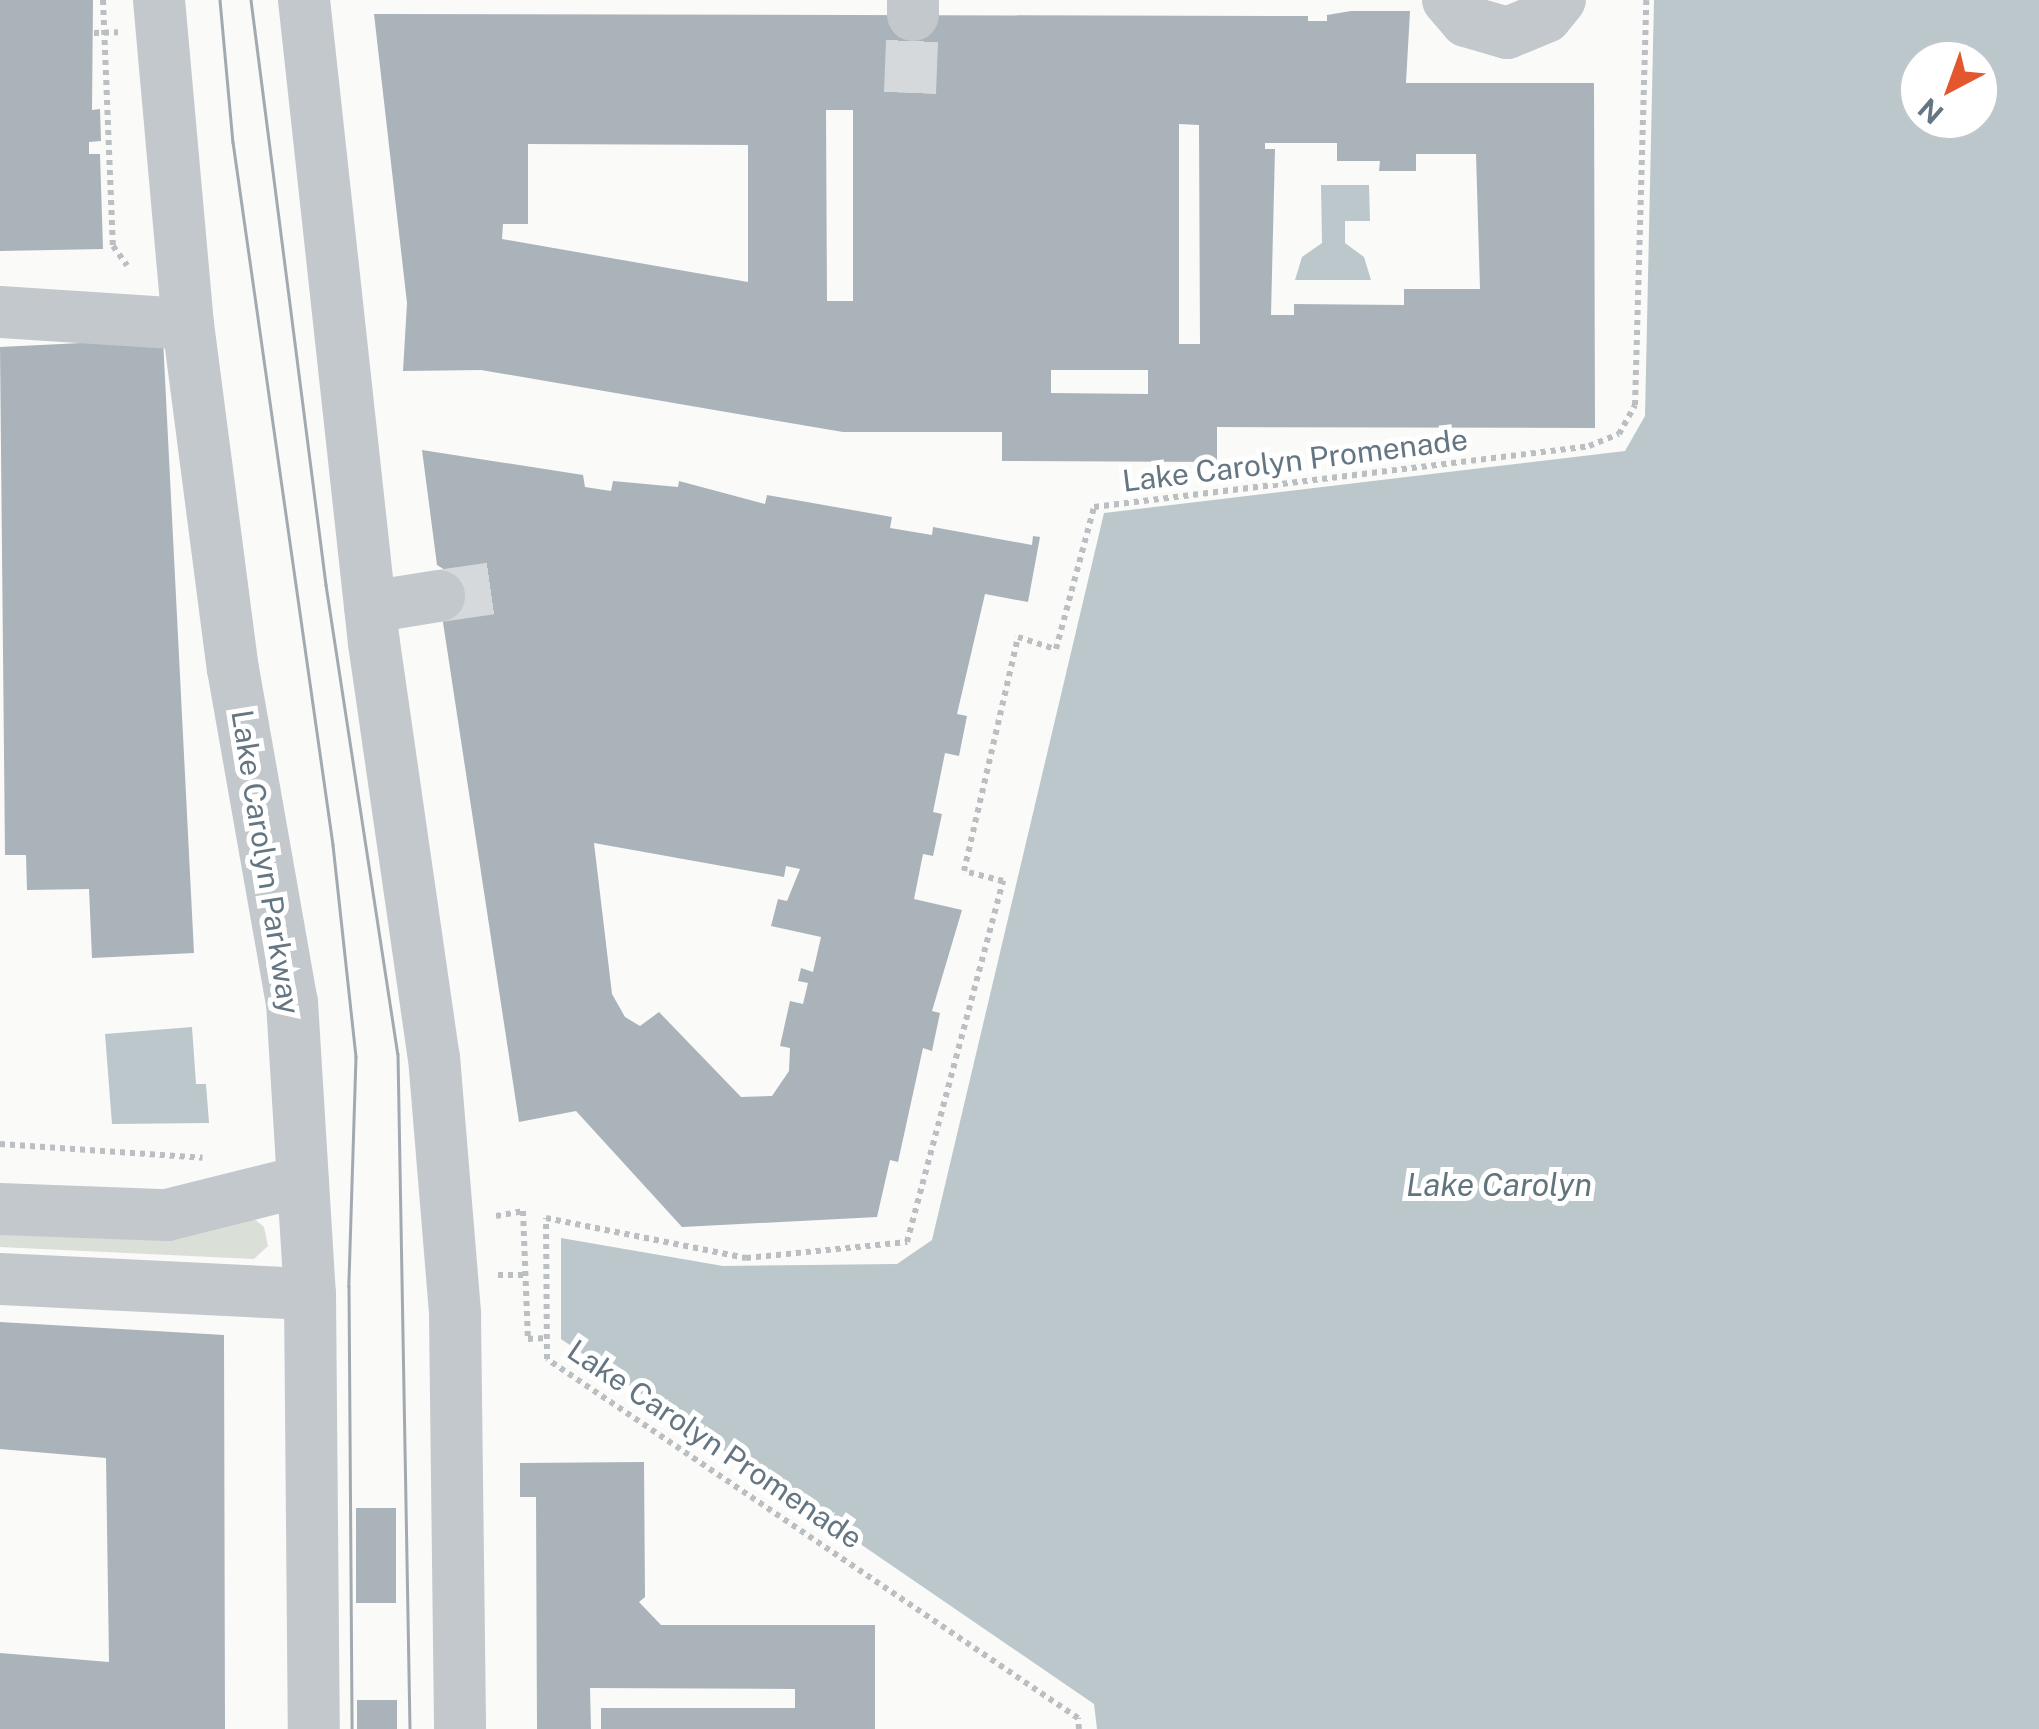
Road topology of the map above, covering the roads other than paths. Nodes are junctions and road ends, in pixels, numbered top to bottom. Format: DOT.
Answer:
graph roads {
  1 [pos="304,0"];
  2 [pos="1448,0"];
  3 [pos="1560,0"];
  4 [pos="141,16"];
  5 [pos="0,312"];
  6 [pos="188,324"];
  7 [pos="439,596"];
  8 [pos="370,608"];
  9 [pos="303,1181"];
  10 [pos="0,1209"];
  11 [pos="0,1278"];
  12 [pos="310,1294"];
  13 [pos="314,1729"];
  14 [pos="460,1729"];
  1 -- 8 [label="street"];
  2 -- 3 [label="street"];
  4 -- 6 [label="street, Lake Carolyn Parkway"];
  5 -- 6 [label="street"];
  6 -- 9 [label="street, Lake Carolyn Parkway"];
  7 -- 8 [label="street"];
  8 -- 14 [label="street"];
  9 -- 10 [label="street"];
  9 -- 12 [label="street, Lake Carolyn Parkway"];
  11 -- 12 [label="street"];
  12 -- 13 [label="street, Lake Carolyn Parkway"];
}
